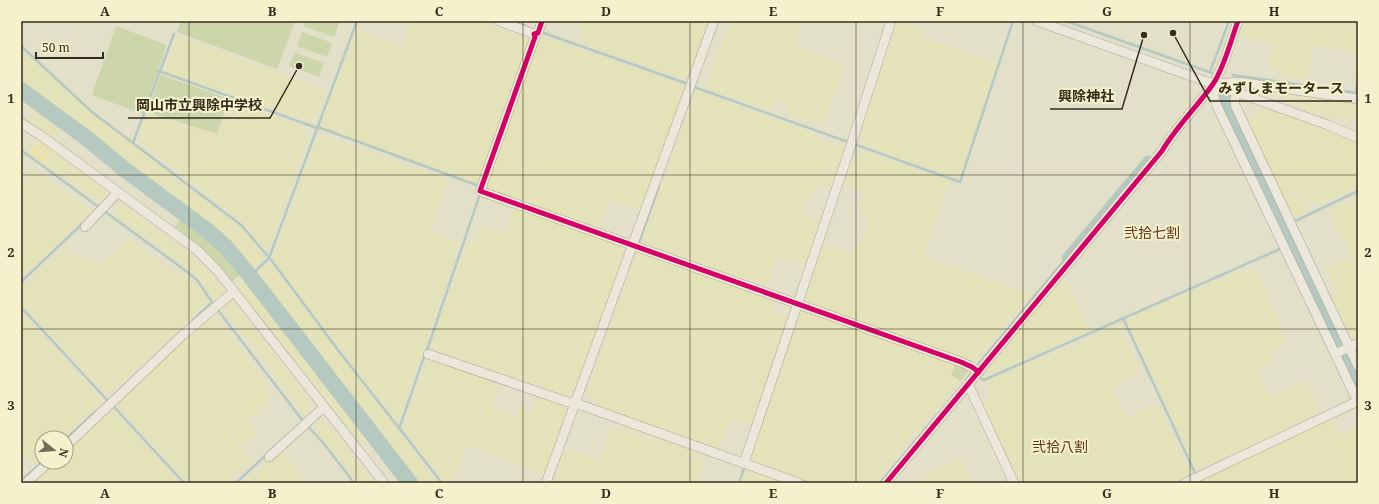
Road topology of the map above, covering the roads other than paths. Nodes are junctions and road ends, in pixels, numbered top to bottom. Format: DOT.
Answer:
graph roads {
  1 [pos="499,21"];
  2 [pos="542,21"];
  3 [pos="714,21"];
  4 [pos="891,21"];
  5 [pos="1037,21"];
  6 [pos="1238,21"];
  7 [pos="534,34"];
  8 [pos="1213,84"];
  9 [pos="1235,98"];
  10 [pos="1358,99"];
  11 [pos="21,123"];
  12 [pos="1358,138"];
  13 [pos="118,192"];
  14 [pos="85,227"];
  15 [pos="633,246"];
  16 [pos="233,292"];
  17 [pos="797,304"];
  18 [pos="1358,343"];
  19 [pos="1344,348"];
  20 [pos="428,354"];
  21 [pos="1358,366"];
  22 [pos="976,370"];
  23 [pos="968,384"];
  24 [pos="1358,401"];
  25 [pos="575,404"];
  26 [pos="324,407"];
  27 [pos="74,438"];
  28 [pos="269,456"];
  29 [pos="746,464"];
  30 [pos="40,470"];
  31 [pos="26,483"];
  32 [pos="384,483"];
  33 [pos="546,483"];
  34 [pos="799,483"];
  35 [pos="886,483"];
  36 [pos="1014,483"];
  37 [pos="1185,483"];
  1 -- 7 [label="street"];
  2 -- 7 [label="street"];
  3 -- 15 [label="street"];
  4 -- 17 [label="street"];
  5 -- 8 [label="street"];
  6 -- 8 [label="street"];
  7 -- 15 [label="street"];
  8 -- 10 [label="street"];
  8 -- 12 [label="street"];
  8 -- 19 [label="street"];
  8 -- 22 [label="street"];
  9 -- 19 [label="street"];
  11 -- 13 [label="street"];
  13 -- 14 [label="street"];
  13 -- 16 [label="street"];
  15 -- 17 [label="street"];
  15 -- 25 [label="street"];
  16 -- 26 [label="street"];
  16 -- 27 [label="street"];
  17 -- 22 [label="street"];
  17 -- 29 [label="street"];
  18 -- 19 [label="street"];
  19 -- 21 [label="street"];
  19 -- 24 [label="street"];
  20 -- 25 [label="street"];
  22 -- 23 [label="street"];
  23 -- 35 [label="street"];
  23 -- 36 [label="street"];
  24 -- 37 [label="street"];
  25 -- 29 [label="street"];
  25 -- 33 [label="street"];
  26 -- 28 [label="street"];
  26 -- 32 [label="street"];
  29 -- 34 [label="street"];
  30 -- 31 [label="street"];
}
